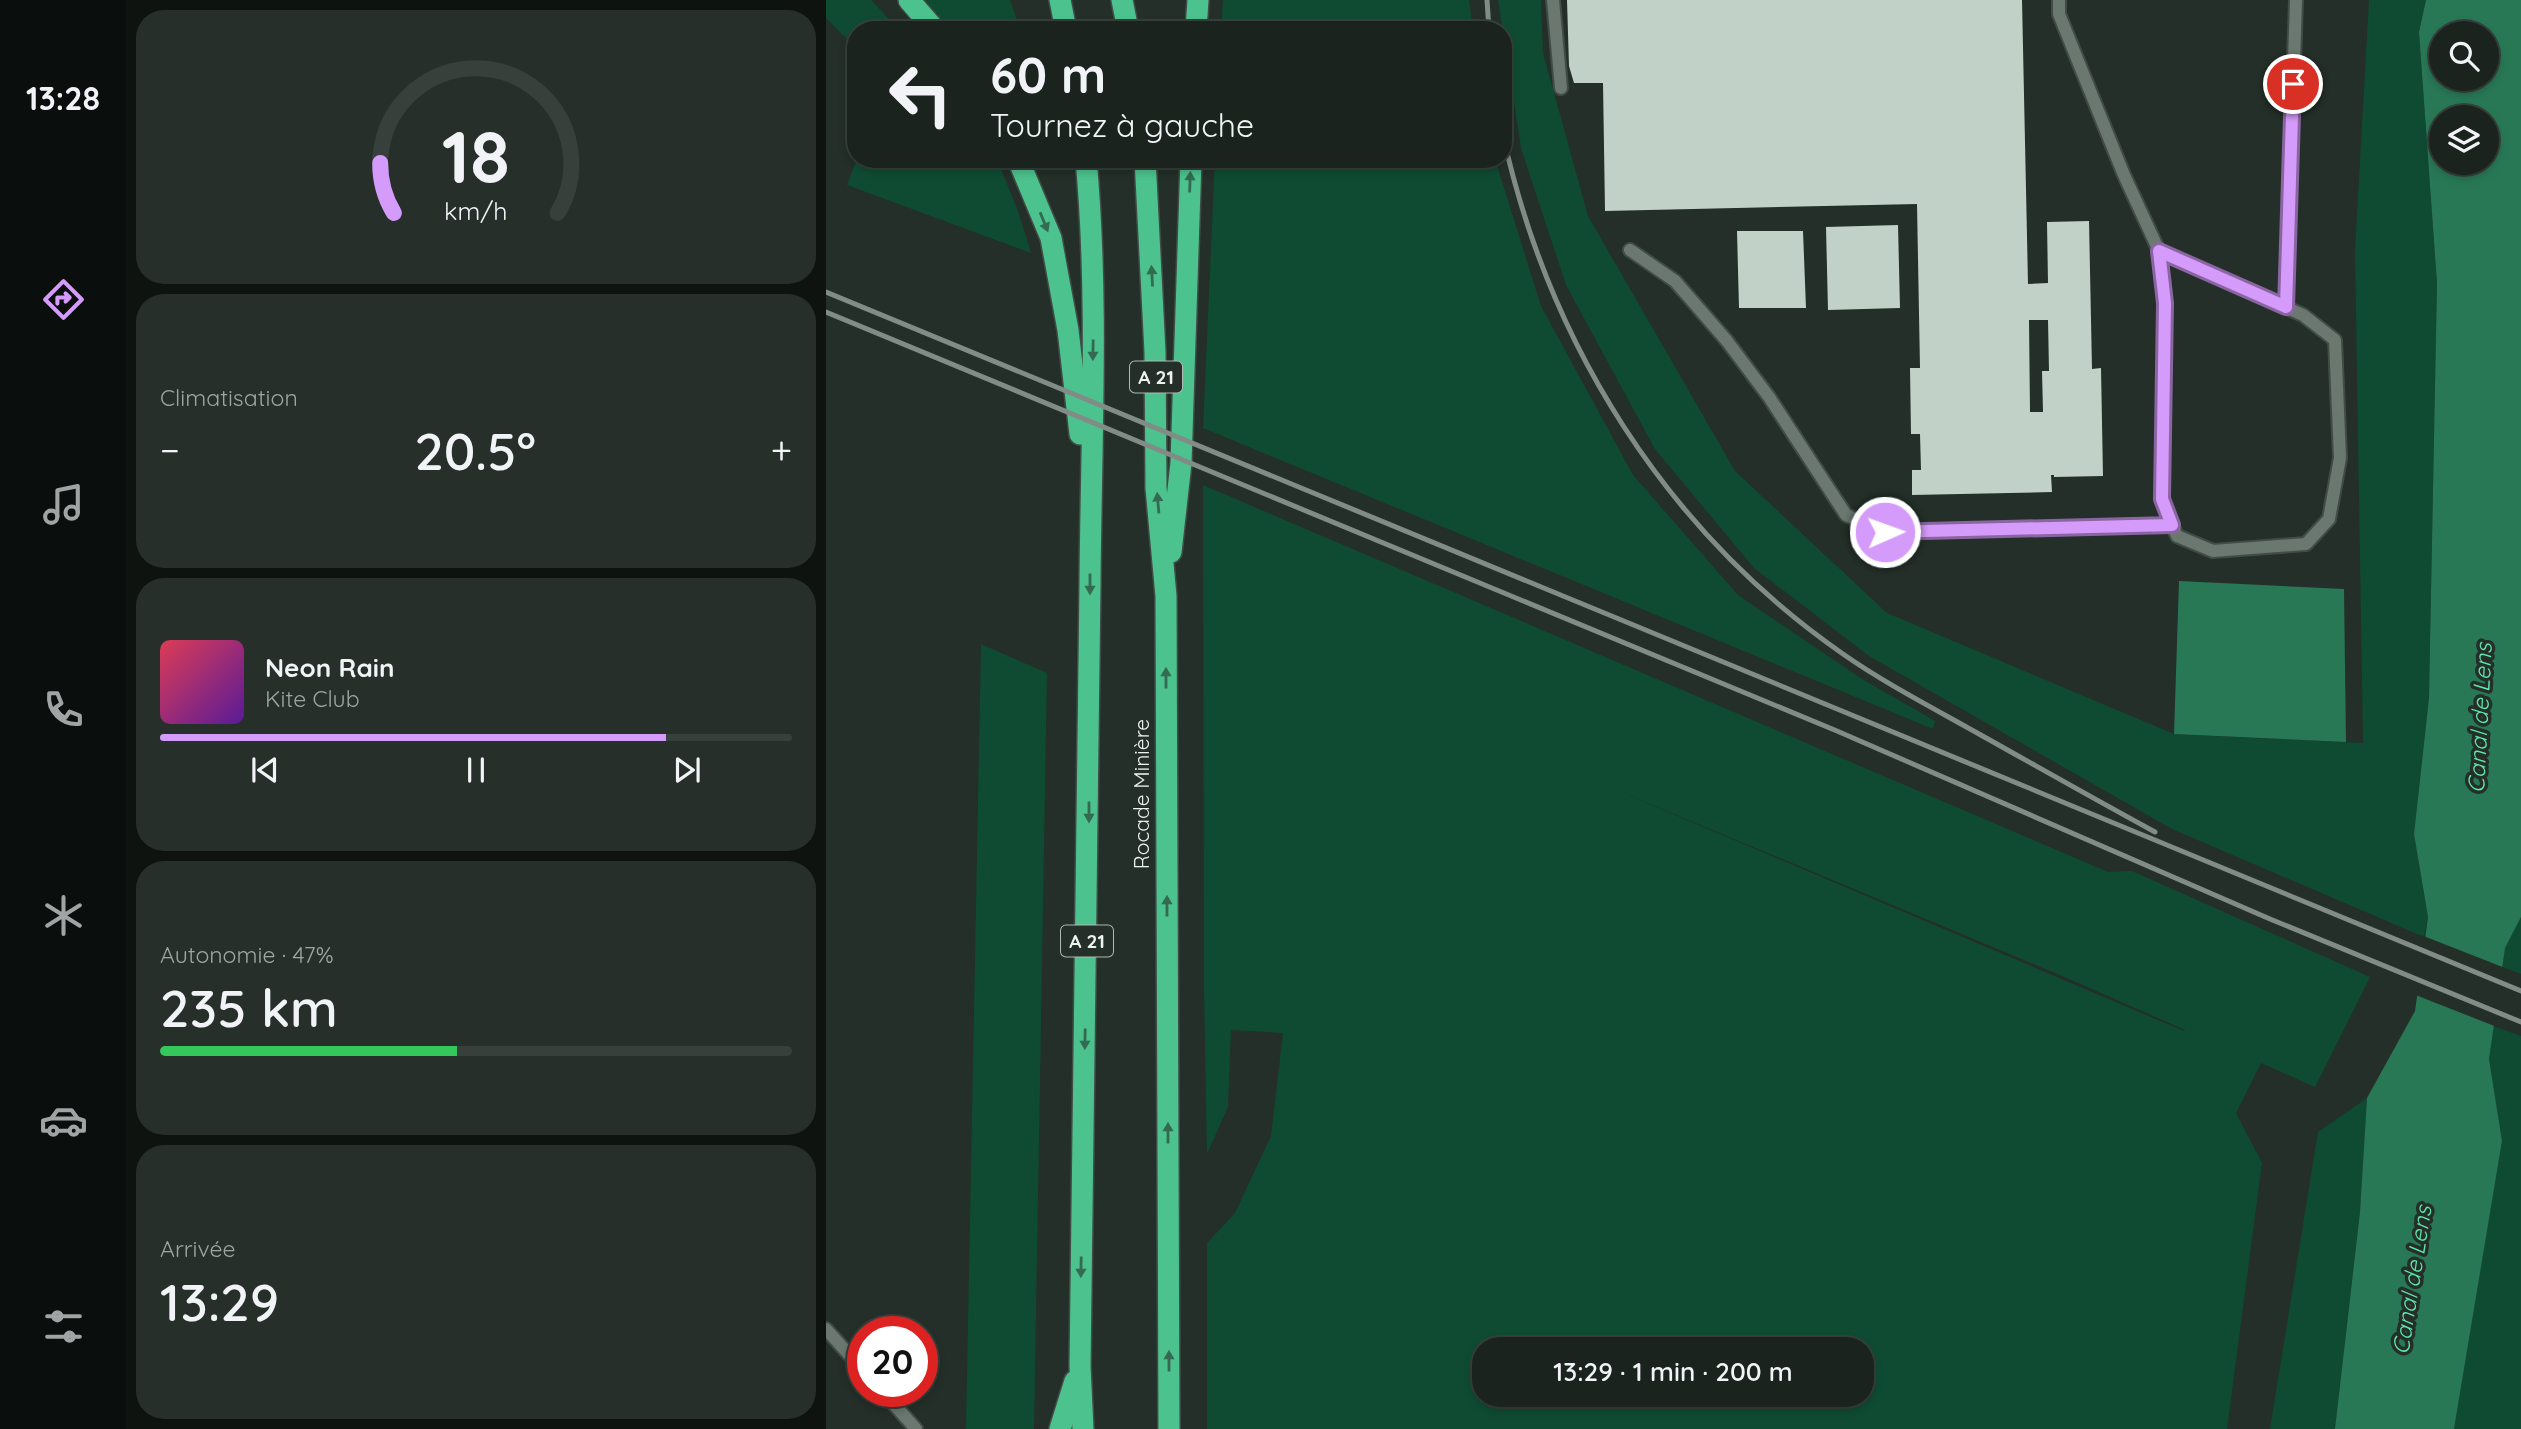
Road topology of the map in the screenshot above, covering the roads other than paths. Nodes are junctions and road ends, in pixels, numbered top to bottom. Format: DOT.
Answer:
graph roads {
  1 [pos="909,0"];
  2 [pos="1060,0"];
  3 [pos="1122,0"];
  4 [pos="1198,0"];
  5 [pos="1553,0"];
  6 [pos="2059,0"];
  7 [pos="2296,0"];
  8 [pos="927,21"];
  9 [pos="1064,21"];
  10 [pos="1126,21"];
  11 [pos="1197,21"];
  12 [pos="1561,88"];
  13 [pos="1022,168"];
  14 [pos="1087,168"];
  15 [pos="1146,168"];
  16 [pos="1191,168"];
  17 [pos="1630,250"];
  18 [pos="2159,251"];
  19 [pos="2286,307"];
  20 [pos="1090,516"];
  21 [pos="2172,525"];
  22 [pos="1166,596"];
  23 [pos="826,1329"];
  24 [pos="847,1352"];
  25 [pos="1080,1366"];
  26 [pos="896,1407"];
  27 [pos="916,1429"];
  28 [pos="1060,1429"];
  29 [pos="1083,1429"];
  30 [pos="1169,1429"];
  1 -- 8 [label="highway"];
  2 -- 9 [label="highway"];
  3 -- 10 [label="highway"];
  4 -- 11 [label="highway"];
  5 -- 12 [label="lane"];
  6 -- 18 [label="lane"];
  7 -- 19 [label="lane"];
  13 -- 20 [label="highway, one-way"];
  14 -- 20 [label="highway, A 21, one-way"];
  22 -- 15 [label="highway, Rocade Minière / A 21, one-way"];
  22 -- 16 [label="highway, one-way"];
  17 -- 21 [label="lane"];
  18 -- 19 [label="lane"];
  18 -- 21 [label="lane"];
  19 -- 21 [label="lane"];
  20 -- 25 [label="highway, A 21, one-way"];
  30 -- 22 [label="highway, Rocade Minière / A 21, one-way"];
  23 -- 24 [label="lane"];
  25 -- 28 [label="highway"];
  25 -- 29 [label="highway, A 21"];
  26 -- 27 [label="lane"];
}
